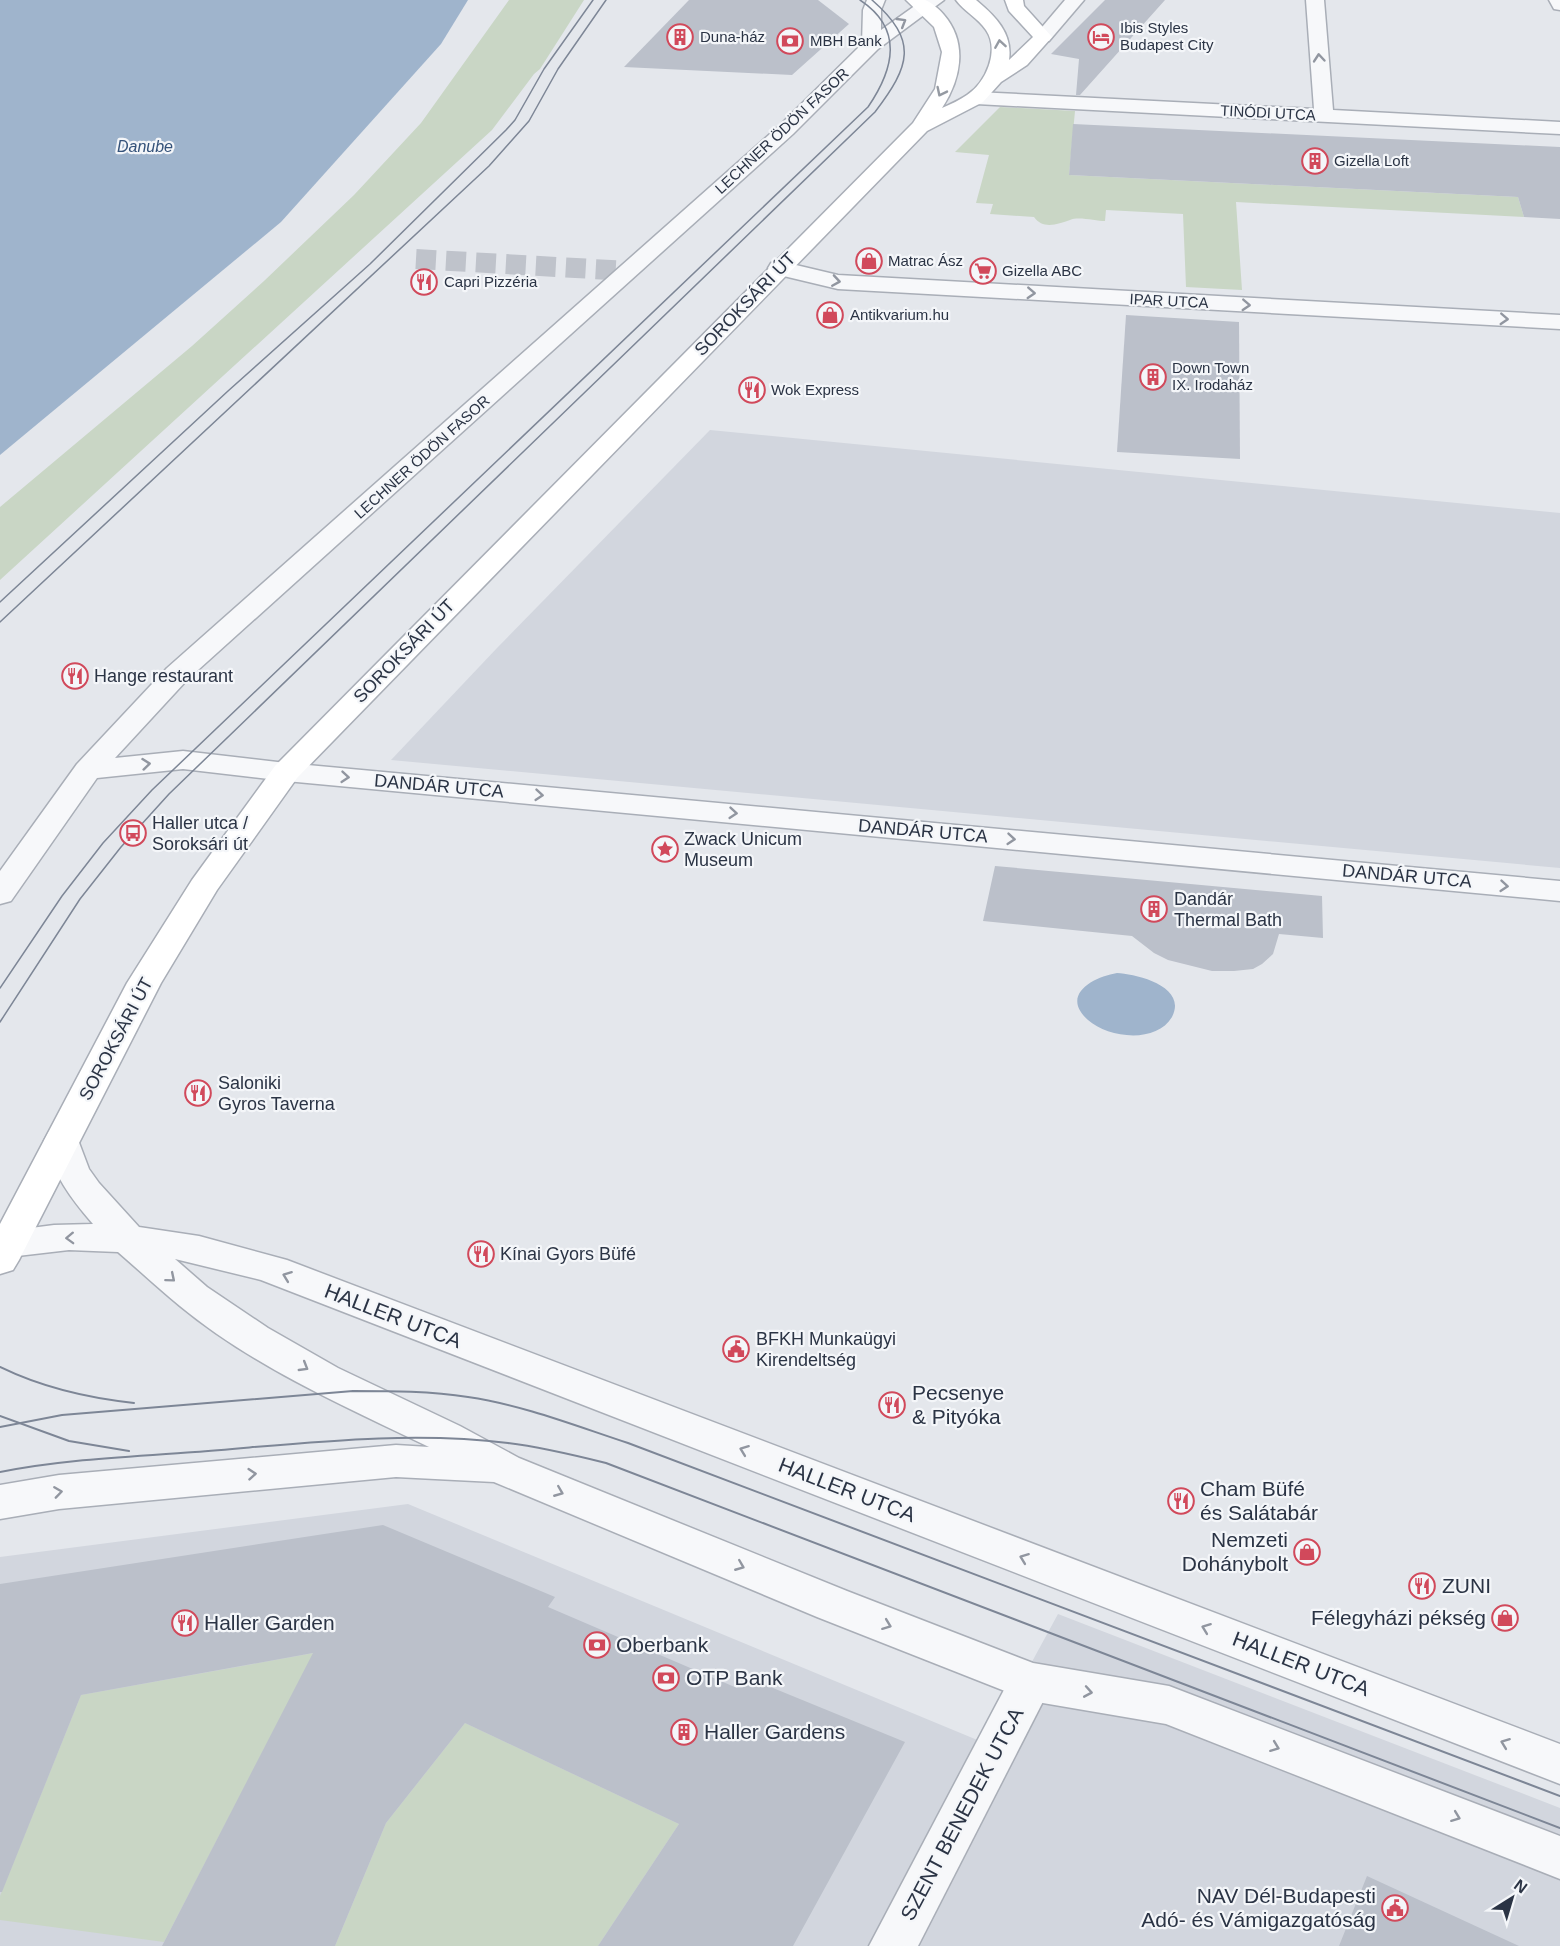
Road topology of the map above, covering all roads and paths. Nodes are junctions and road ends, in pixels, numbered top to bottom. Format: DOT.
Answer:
graph roads {
  1 [pos="876,0"];
  2 [pos="966,0"];
  3 [pos="1002,0"];
  4 [pos="1014,0"];
  5 [pos="1075,0"];
  6 [pos="1315,0"];
  7 [pos="1558,0"];
  8 [pos="925,3"];
  9 [pos="1560,5"];
  10 [pos="983,15"];
  11 [pos="1043,37"];
  12 [pos="871,45"];
  13 [pos="951,52"];
  14 [pos="994,78"];
  15 [pos="976,98"];
  16 [pos="1324,116"];
  17 [pos="920,127"];
  18 [pos="1560,128"];
  19 [pos="779,268"];
  20 [pos="1560,322"];
  21 [pos="88,770"];
  22 [pos="286,772"];
  23 [pos="1560,891"];
  24 [pos="0,894"];
  25 [pos="62,1141"];
  26 [pos="128,1239"];
  27 [pos="4,1251"];
  28 [pos="506,1469"];
  29 [pos="0,1502"];
  30 [pos="1031,1682"];
  31 [pos="1560,1764"];
  32 [pos="1560,1858"];
  33 [pos="893,1946"];
  1 -- 12 [label="street"];
  2 -- 10 [label="main road"];
  3 -- 10 [label="main road"];
  4 -- 11 [label="main road"];
  5 -- 11 [label="street"];
  16 -- 6 [label="street, one-way"];
  7 -- 9 [label="street"];
  12 -- 8 [label="street, LECHNER ÖDÖN FASOR, one-way"];
  8 -- 13 [label="main road"];
  10 -- 13 [label="main road"];
  14 -- 10 [label="main road, one-way"];
  11 -- 14 [label="main road"];
  12 -- 21 [label="street, LECHNER ÖDÖN FASOR"];
  13 -- 17 [label="main road, SOROKSÁRI ÚT, one-way"];
  14 -- 15 [label="main road, SOROKSÁRI ÚT"];
  15 -- 16 [label="street, TINÓDI UTCA"];
  15 -- 17 [label="main road, SOROKSÁRI ÚT"];
  16 -- 18 [label="street, TINÓDI UTCA"];
  17 -- 19 [label="main road, SOROKSÁRI ÚT"];
  19 -- 20 [label="street, IPAR UTCA, one-way"];
  19 -- 22 [label="main road, SOROKSÁRI ÚT"];
  21 -- 22 [label="street, DANDÁR UTCA, one-way"];
  21 -- 24 [label="street, LECHNER ÖDÖN FASOR"];
  22 -- 23 [label="street, DANDÁR UTCA, one-way"];
  22 -- 25 [label="main road, SOROKSÁRI ÚT"];
  25 -- 26 [label="street"];
  25 -- 27 [label="main road, SOROKSÁRI ÚT"];
  26 -- 27 [label="street, HALLER UTCA, one-way"];
  26 -- 28 [label="street, one-way"];
  31 -- 26 [label="street, HALLER UTCA, one-way"];
  29 -- 28 [label="street, one-way"];
  28 -- 30 [label="street, one-way"];
  30 -- 32 [label="street, one-way"];
  30 -- 33 [label="street, SZENT BENEDEK UTCA"];
}
